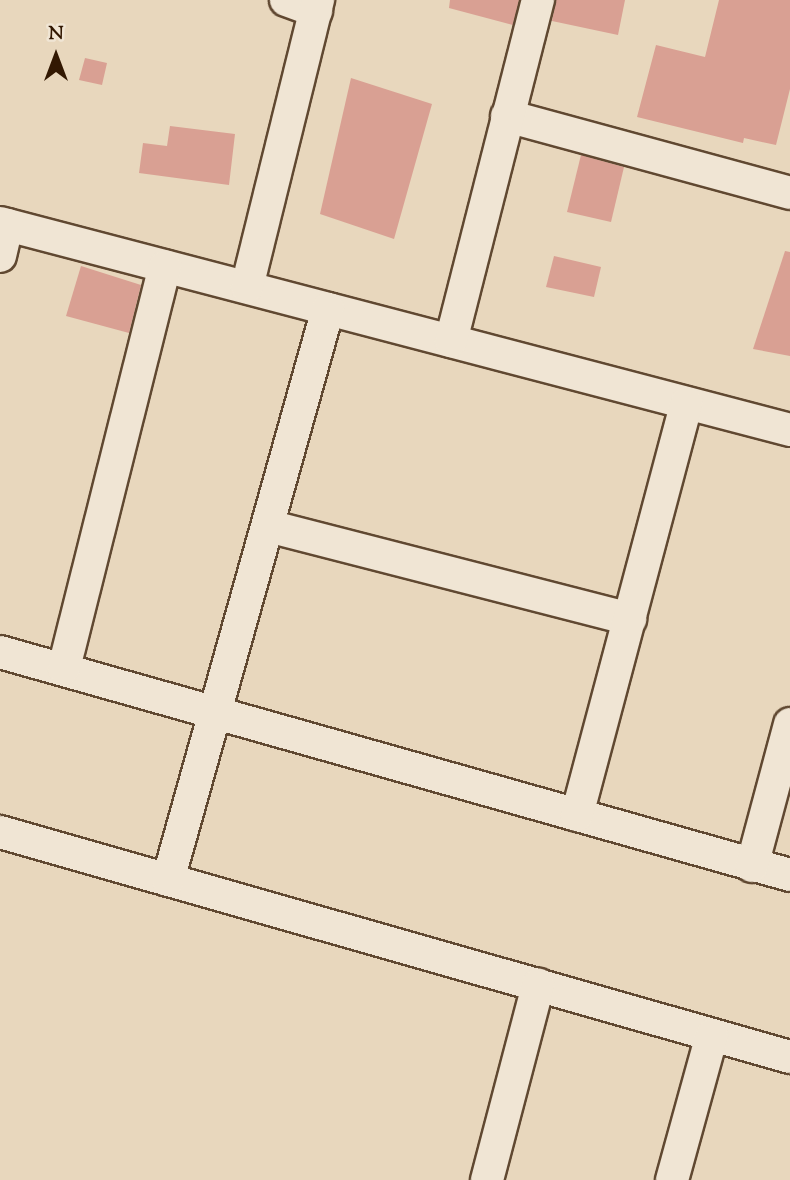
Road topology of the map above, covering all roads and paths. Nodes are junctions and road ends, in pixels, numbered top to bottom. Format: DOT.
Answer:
graph roads {
  1 [pos="286,0"];
  2 [pos="538,0"];
  3 [pos="317,5"];
  4 [pos="508,116"];
  5 [pos="790,192"];
  6 [pos="4,224"];
  7 [pos="0,256"];
  8 [pos="165,266"];
  9 [pos="247,288"];
  10 [pos="328,309"];
  11 [pos="451,341"];
  12 [pos="687,403"];
  13 [pos="790,430"];
  14 [pos="268,526"];
  15 [pos="630,619"];
  16 [pos="0,652"];
  17 [pos="64,668"];
  18 [pos="215,714"];
  19 [pos="790,724"];
  20 [pos="578,816"];
  21 [pos="0,832"];
  22 [pos="752,866"];
  23 [pos="790,875"];
  24 [pos="168,880"];
  25 [pos="538,985"];
  26 [pos="712,1035"];
  27 [pos="790,1058"];
  28 [pos="487,1180"];
  29 [pos="671,1180"];
  1 -- 3 [label="street"];
  2 -- 4 [label="street"];
  3 -- 9 [label="street"];
  4 -- 5 [label="street"];
  4 -- 11 [label="street"];
  6 -- 7 [label="street"];
  6 -- 8 [label="street"];
  8 -- 9 [label="street"];
  8 -- 17 [label="street"];
  9 -- 10 [label="street"];
  10 -- 11 [label="street"];
  10 -- 14 [label="street"];
  11 -- 12 [label="street"];
  12 -- 13 [label="street"];
  12 -- 15 [label="street"];
  14 -- 15 [label="street"];
  14 -- 18 [label="street"];
  15 -- 20 [label="street"];
  16 -- 17 [label="street"];
  17 -- 18 [label="street"];
  18 -- 20 [label="street"];
  18 -- 24 [label="street"];
  19 -- 22 [label="street"];
  20 -- 22 [label="street"];
  21 -- 24 [label="street"];
  22 -- 23 [label="street"];
  24 -- 25 [label="street"];
  25 -- 26 [label="street"];
  25 -- 28 [label="street"];
  26 -- 27 [label="street"];
  26 -- 29 [label="street"];
}
